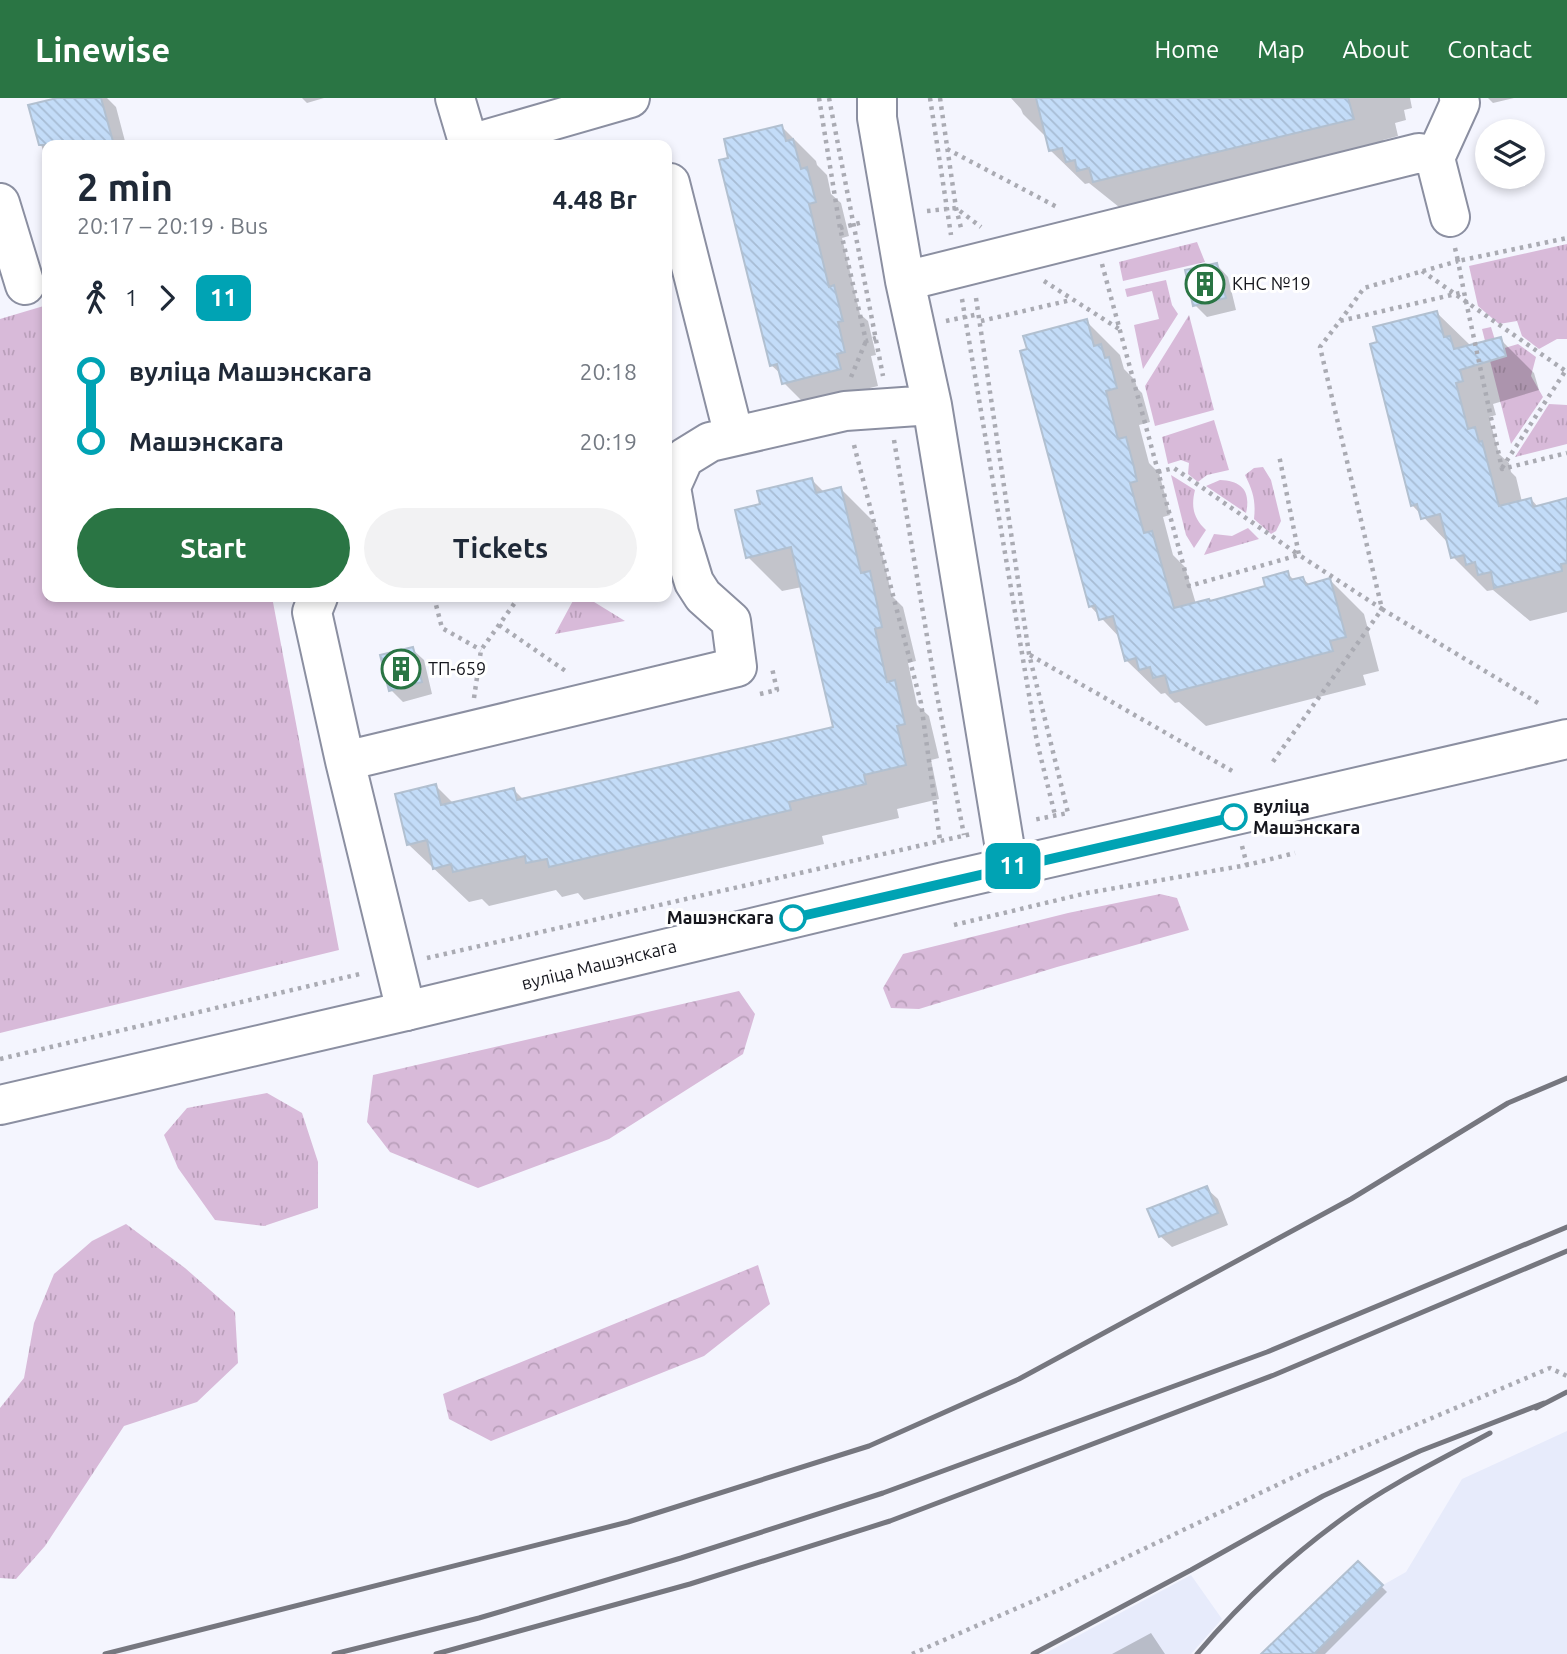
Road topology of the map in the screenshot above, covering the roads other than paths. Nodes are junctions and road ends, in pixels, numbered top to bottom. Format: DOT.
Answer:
graph roads {
  1 [pos="455,98"];
  2 [pos="630,98"];
  3 [pos="877,98"];
  4 [pos="1459,98"];
  5 [pos="467,140"];
  6 [pos="485,140"];
  7 [pos="1435,158"];
  8 [pos="672,191"];
  9 [pos="0,203"];
  10 [pos="1450,217"];
  11 [pos="905,281"];
  12 [pos="24,285"];
  13 [pos="932,405"];
  14 [pos="734,436"];
  15 [pos="672,485"];
  16 [pos="672,493"];
  17 [pos="316,602"];
  18 [pos="1567,739"];
  19 [pos="345,761"];
  20 [pos="1008,867"];
  21 [pos="406,1011"];
  22 [pos="0,1105"];
  1 -- 5 [label="main road"];
  2 -- 6 [label="main road"];
  3 -- 11 [label="main road"];
  4 -- 7 [label="main road"];
  7 -- 10 [label="main road"];
  7 -- 11 [label="main road"];
  8 -- 14 [label="main road"];
  9 -- 12 [label="main road"];
  11 -- 13 [label="main road"];
  13 -- 14 [label="main road"];
  13 -- 20 [label="main road"];
  14 -- 15 [label="main road"];
  16 -- 19 [label="main road"];
  17 -- 19 [label="main road"];
  18 -- 20 [label="main road, вуліца Машэнскага"];
  19 -- 21 [label="main road"];
  20 -- 21 [label="main road, вуліца Машэнскага"];
  21 -- 22 [label="main road, вуліца Машэнскага"];
}
